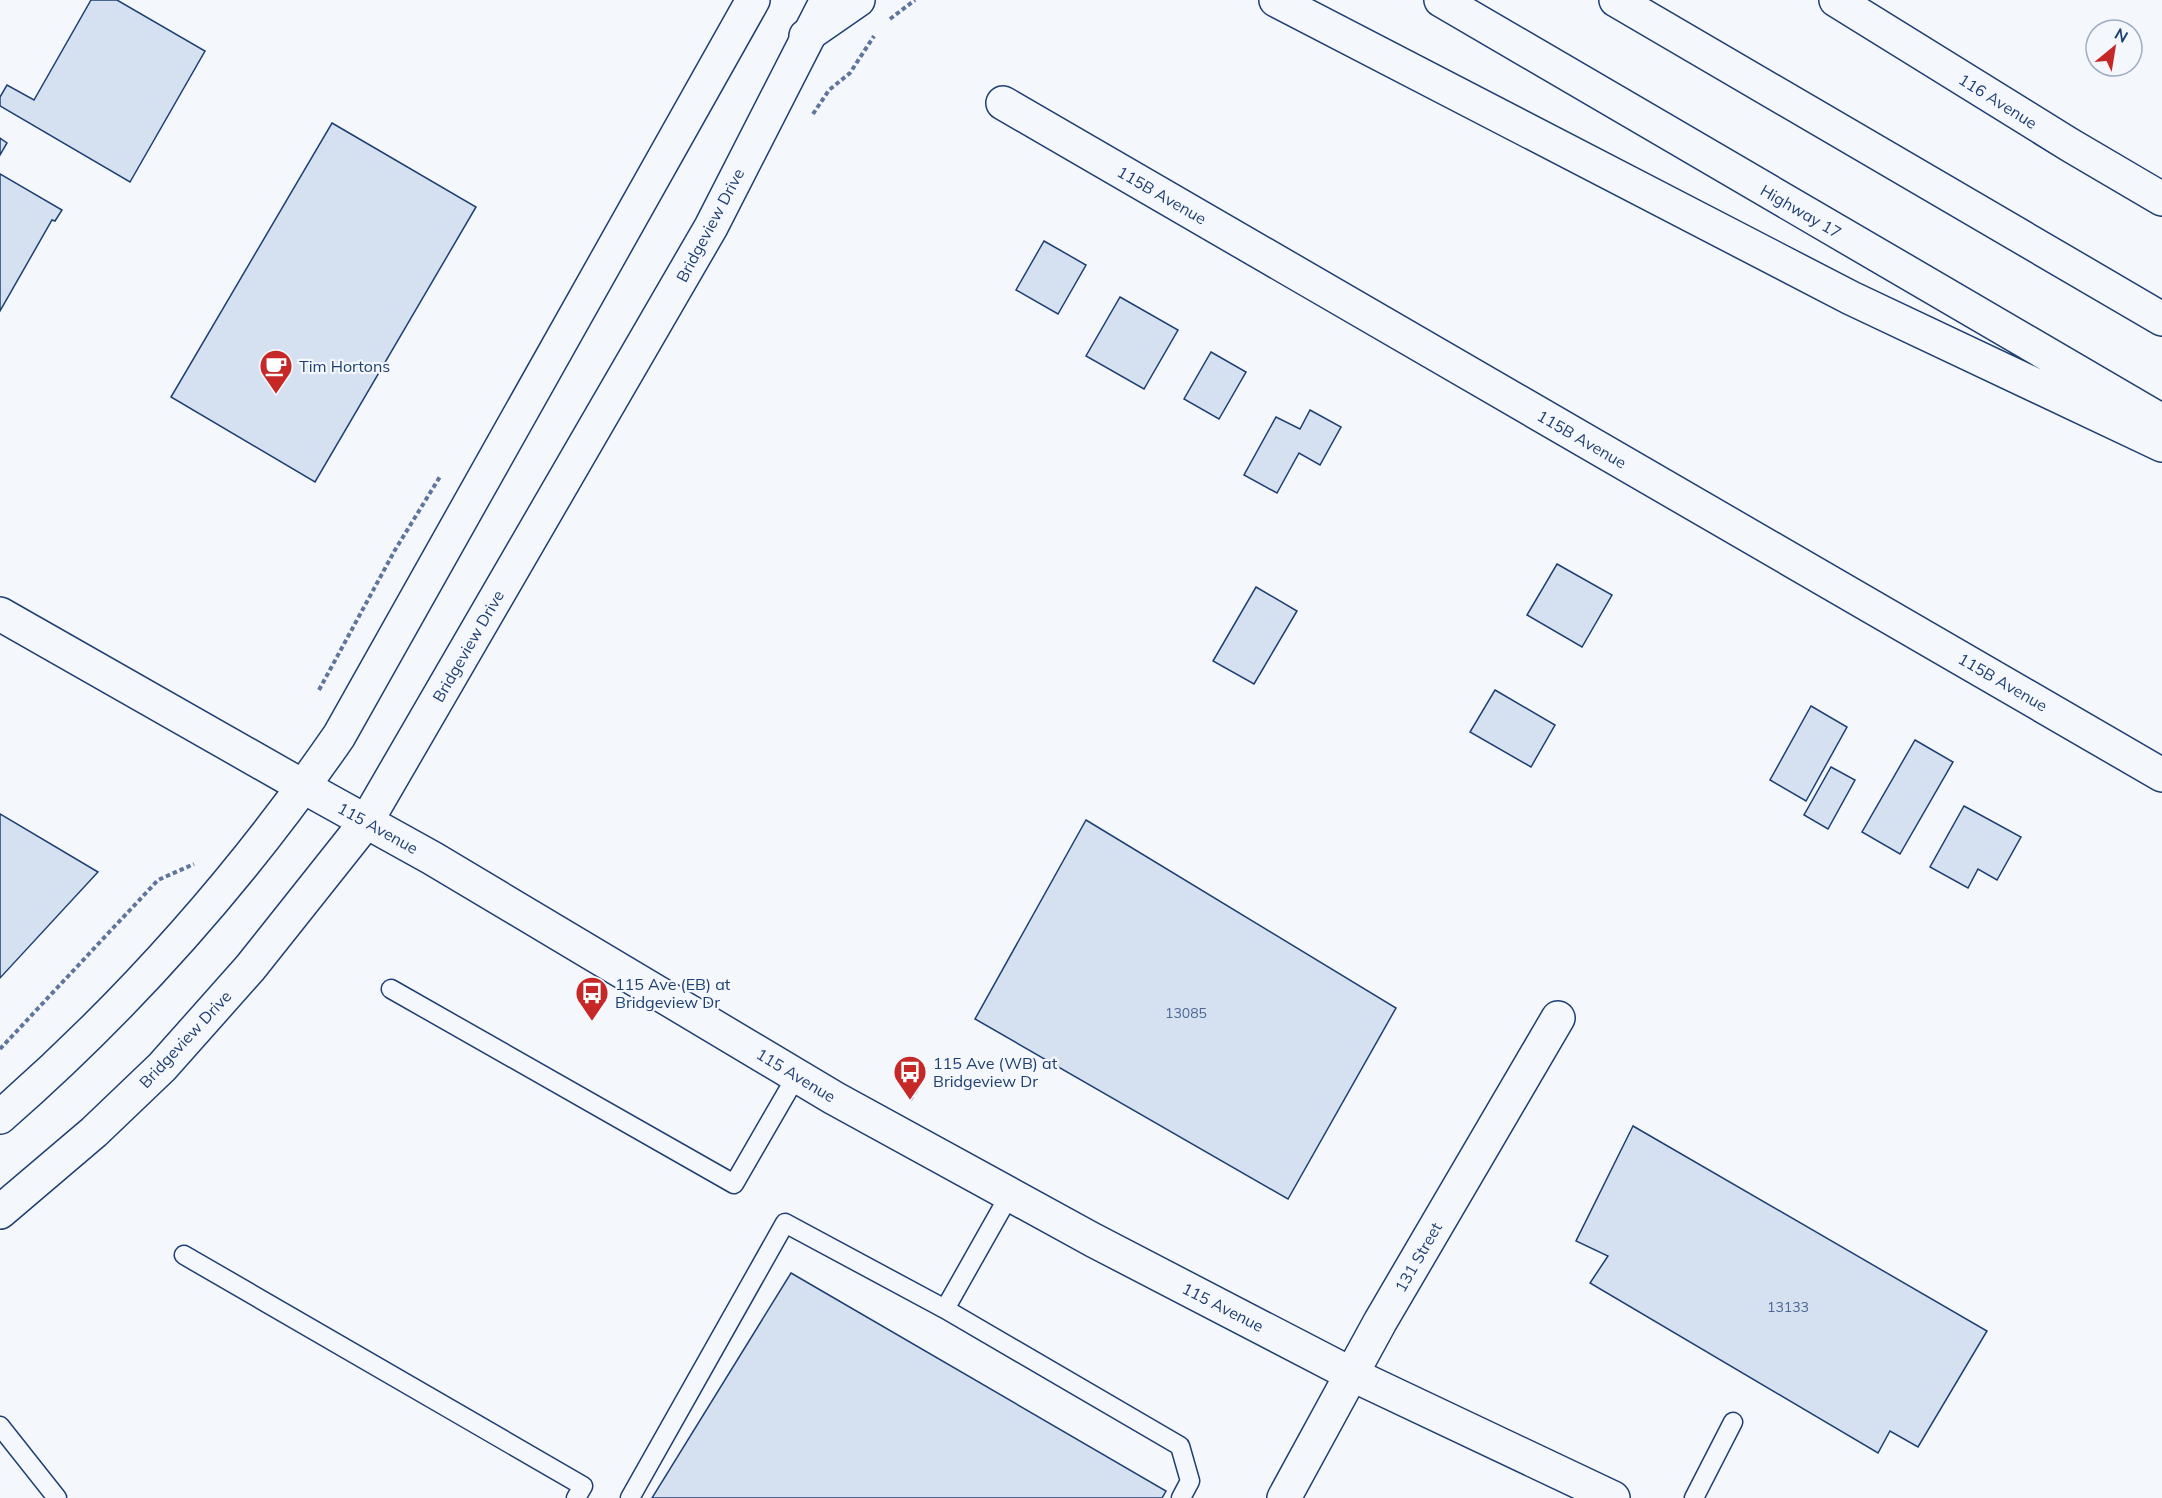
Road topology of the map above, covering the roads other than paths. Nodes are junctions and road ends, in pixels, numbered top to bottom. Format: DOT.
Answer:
graph roads {
  1 [pos="753,0"];
  2 [pos="827,0"];
  3 [pos="858,0"];
  4 [pos="1275,0"];
  5 [pos="1441,0"];
  6 [pos="1616,0"];
  7 [pos="1836,0"];
  8 [pos="806,36"];
  9 [pos="1003,103"];
  10 [pos="2162,199"];
  11 [pos="2162,319"];
  12 [pos="2162,421"];
  13 [pos="2162,445"];
  14 [pos="0,614"];
  15 [pos="2162,775"];
  16 [pos="304,787"];
  17 [pos="366,822"];
  18 [pos="391,989"];
  19 [pos="1558,1018"];
  20 [pos="797,1076"];
  21 [pos="0,1117"];
  22 [pos="1010,1194"];
  23 [pos="0,1212"];
  24 [pos="184,1255"];
  25 [pos="945,1309"];
  26 [pos="1351,1374"];
  27 [pos="1733,1422"];
  28 [pos="0,1426"];
  29 [pos="57,1498"];
  30 [pos="576,1498"];
  31 [pos="630,1498"];
  32 [pos="1181,1498"];
  33 [pos="1284,1498"];
  34 [pos="1613,1498"];
  35 [pos="1694,1498"];
  1 -- 16 [label="main road"];
  2 -- 8 [label="main road, Bridgeview Drive"];
  3 -- 8 [label="main road"];
  4 -- 13 [label="main road"];
  5 -- 12 [label="main road, Highway 17"];
  6 -- 11 [label="main road"];
  7 -- 10 [label="main road, 116 Avenue"];
  8 -- 17 [label="main road, Bridgeview Drive"];
  9 -- 15 [label="main road, 115B Avenue"];
  14 -- 16 [label="main road, 115 Avenue"];
  16 -- 17 [label="main road, 115 Avenue"];
  16 -- 21 [label="main road"];
  17 -- 20 [label="main road, 115 Avenue"];
  17 -- 23 [label="main road, Bridgeview Drive"];
  18 -- 20 [label="lane"];
  19 -- 26 [label="main road, 131 Street"];
  20 -- 22 [label="main road, 115 Avenue"];
  22 -- 25 [label="lane"];
  22 -- 26 [label="main road, 115 Avenue"];
  24 -- 30 [label="lane"];
  25 -- 31 [label="lane"];
  25 -- 32 [label="lane"];
  26 -- 33 [label="main road, 131 Street"];
  26 -- 34 [label="main road, 115 Avenue"];
  27 -- 35 [label="lane"];
  28 -- 29 [label="lane"];
}
